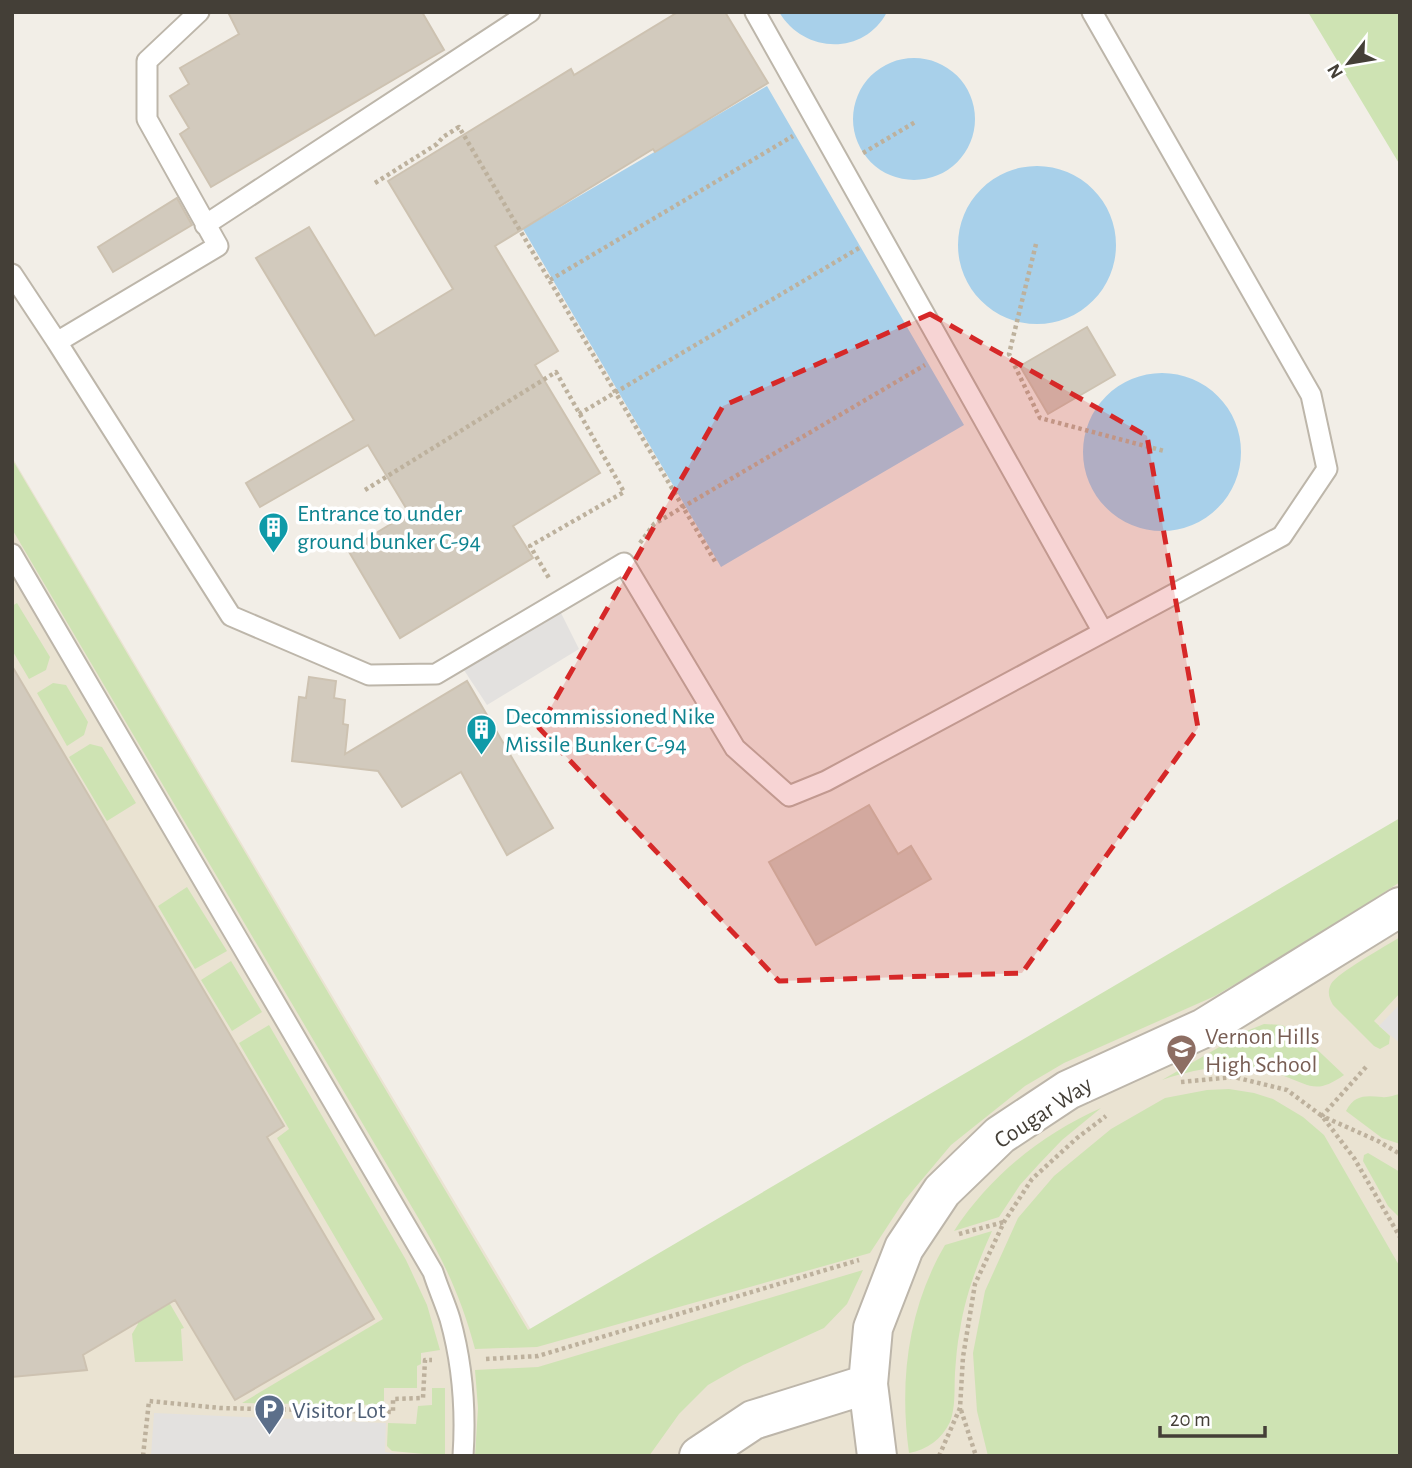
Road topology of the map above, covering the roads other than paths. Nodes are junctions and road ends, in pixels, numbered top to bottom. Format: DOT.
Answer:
graph roads {
  1 [pos="199,12"];
  2 [pos="530,12"];
  3 [pos="755,12"];
  4 [pos="1092,12"];
  5 [pos="205,225"];
  6 [pos="12,274"];
  7 [pos="57,342"];
  8 [pos="12,554"];
  9 [pos="1103,632"];
  10 [pos="1400,908"];
  11 [pos="868,1384"];
  12 [pos="463,1456"];
  13 [pos="699,1456"];
  14 [pos="877,1456"];
  1 -- 5 [label="lane"];
  2 -- 5 [label="lane"];
  3 -- 9 [label="lane"];
  4 -- 9 [label="lane"];
  5 -- 7 [label="lane"];
  6 -- 7 [label="lane"];
  7 -- 9 [label="lane"];
  8 -- 12 [label="lane"];
  10 -- 11 [label="street, Cougar Way"];
  11 -- 13 [label="street"];
  11 -- 14 [label="street, Cougar Way"];
}
